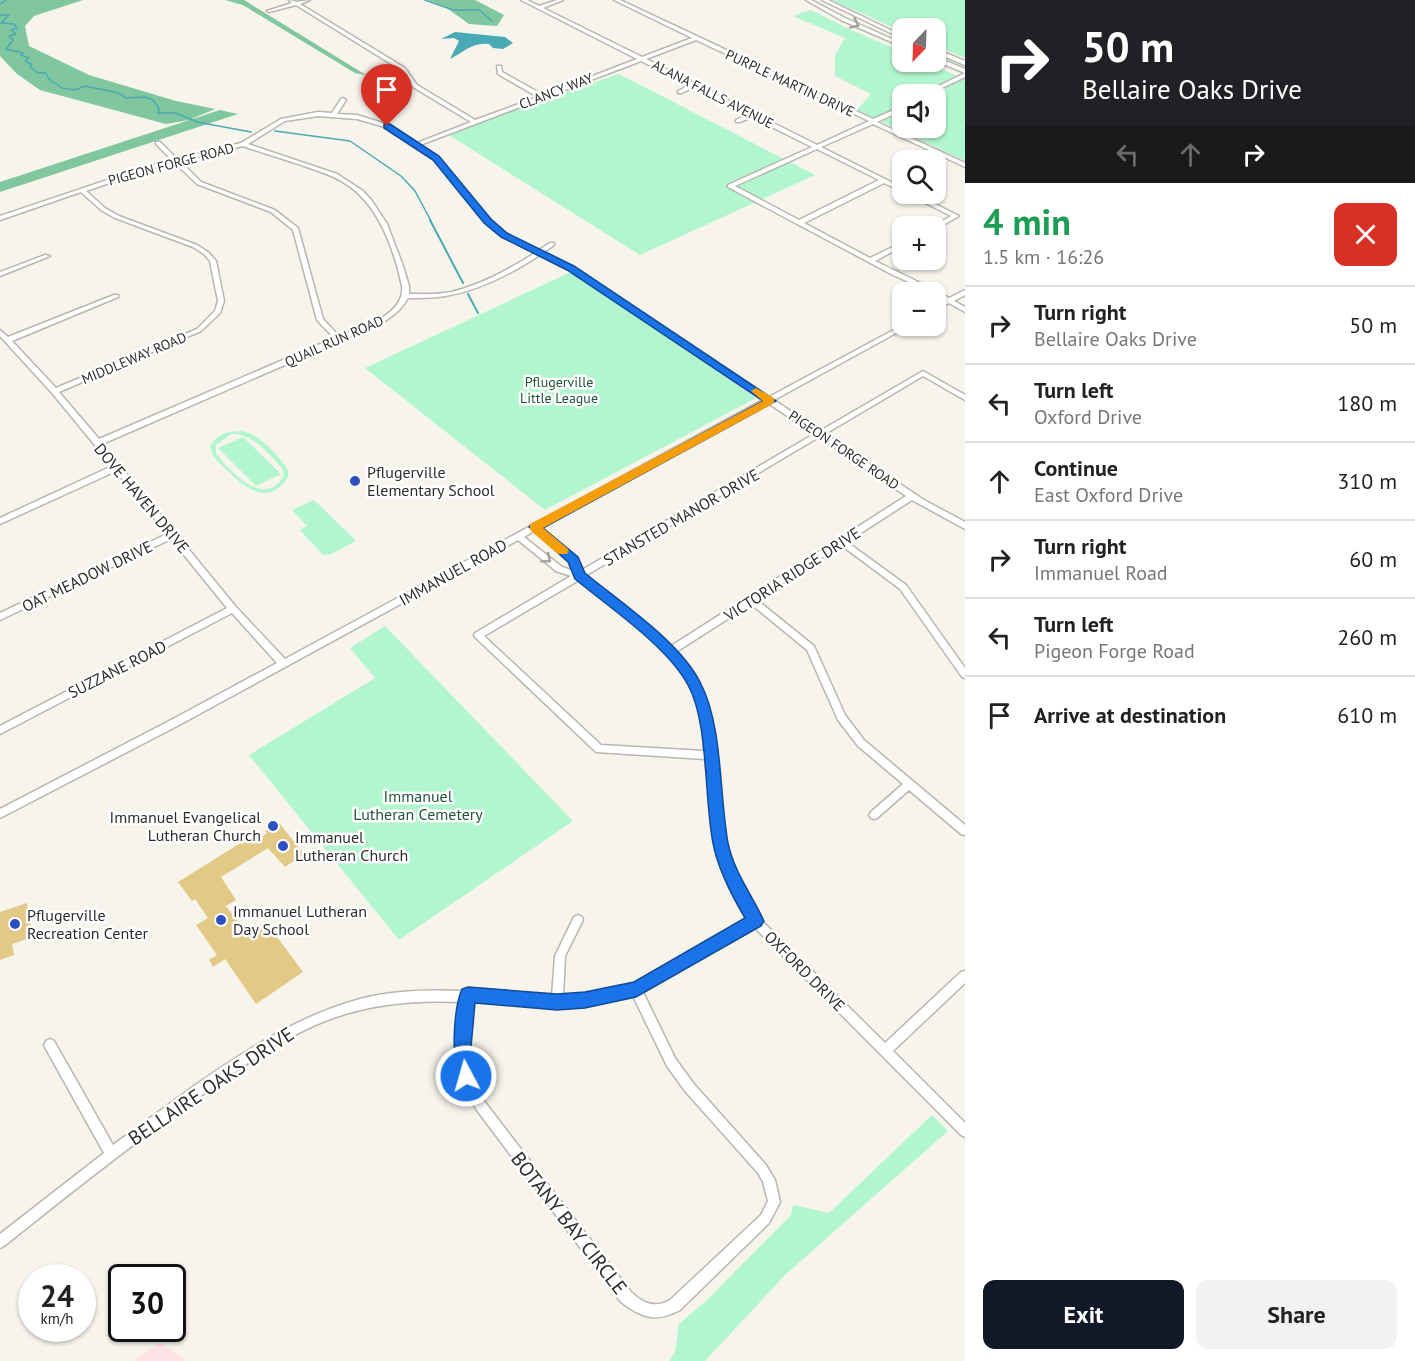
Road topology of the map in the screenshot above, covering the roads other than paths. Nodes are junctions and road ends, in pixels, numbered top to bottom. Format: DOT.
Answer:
graph roads {
  1 [pos="308,0"];
  2 [pos="523,0"];
  3 [pos="561,0"];
  4 [pos="616,0"];
  5 [pos="808,0"];
  6 [pos="824,0"];
  7 [pos="294,2"];
  8 [pos="539,8"];
  9 [pos="269,11"];
  10 [pos="892,33"];
  11 [pos="697,38"];
  12 [pos="892,41"];
  13 [pos="946,55"];
  14 [pos="642,58"];
  15 [pos="965,63"];
  16 [pos="946,64"];
  17 [pos="499,67"];
  18 [pos="965,73"];
  19 [pos="945,84"];
  20 [pos="695,86"];
  21 [pos="680,92"];
  22 [pos="541,96"];
  23 [pos="343,100"];
  24 [pos="892,113"];
  25 [pos="334,114"];
  26 [pos="753,114"];
  27 [pos="738,121"];
  28 [pos="474,122"];
  29 [pos="873,122"];
  30 [pos="158,142"];
  31 [pos="243,144"];
  32 [pos="416,145"];
  33 [pos="816,146"];
  34 [pos="175,160"];
  35 [pos="965,165"];
  36 [pos="884,180"];
  37 [pos="892,184"];
  38 [pos="81,190"];
  39 [pos="931,204"];
  40 [pos="0,218"];
  41 [pos="946,221"];
  42 [pos="799,222"];
  43 [pos="552,244"];
  44 [pos="892,250"];
  45 [pos="540,253"];
  46 [pos="47,256"];
  47 [pos="870,261"];
  48 [pos="0,274"];
  49 [pos="913,282"];
  50 [pos="965,292"];
  51 [pos="116,296"];
  52 [pos="406,296"];
  53 [pos="946,299"];
  54 [pos="950,301"];
  55 [pos="946,303"];
  56 [pos="965,310"];
  57 [pos="0,332"];
  58 [pos="892,333"];
  59 [pos="7,340"];
  60 [pos="339,340"];
  61 [pos="55,391"];
  62 [pos="965,398"];
  63 [pos="771,401"];
  64 [pos="822,435"];
  65 [pos="97,443"];
  66 [pos="117,467"];
  67 [pos="912,496"];
  68 [pos="0,521"];
  69 [pos="965,526"];
  70 [pos="535,527"];
  71 [pos="174,534"];
  72 [pos="518,536"];
  73 [pos="842,542"];
  74 [pos="580,576"];
  75 [pos="752,600"];
  76 [pos="233,609"];
  77 [pos="0,617"];
  78 [pos="671,651"];
  79 [pos="284,664"];
  80 [pos="965,675"];
  81 [pos="0,730"];
  82 [pos="709,755"];
  83 [pos="908,785"];
  84 [pos="0,814"];
  85 [pos="874,815"];
  86 [pos="965,831"];
  87 [pos="578,920"];
  88 [pos="756,921"];
  89 [pos="965,976"];
  90 [pos="636,990"];
  91 [pos="468,995"];
  92 [pos="557,1002"];
  93 [pos="50,1045"];
  94 [pos="884,1051"];
  95 [pos="965,1131"];
  96 [pos="111,1154"];
  97 [pos="0,1242"];
  1 -- 7 [label="street"];
  2 -- 8 [label="street, ALANA FALLS AVENUE"];
  3 -- 8 [label="street"];
  4 -- 11 [label="street, PURPLE MARTIN DRIVE"];
  5 -- 12 [label="street, one-way"];
  6 -- 10 [label="street"];
  7 -- 9 [label="street"];
  7 -- 28 [label="street"];
  8 -- 14 [label="street, ALANA FALLS AVENUE"];
  11 -- 14 [label="street, CLANCY WAY"];
  11 -- 29 [label="street, PURPLE MARTIN DRIVE"];
  13 -- 15 [label="street"];
  14 -- 20 [label="street, ALANA FALLS AVENUE"];
  14 -- 22 [label="street, CLANCY WAY"];
  16 -- 18 [label="street"];
  17 -- 22 [label="street"];
  18 -- 19 [label="street"];
  20 -- 21 [label="street"];
  20 -- 26 [label="street, ALANA FALLS AVENUE"];
  22 -- 28 [label="street, CLANCY WAY"];
  23 -- 25 [label="street"];
  24 -- 29 [label="street"];
  25 -- 31 [label="street, PIGEON FORGE ROAD"];
  25 -- 32 [label="street, PIGEON FORGE ROAD"];
  26 -- 27 [label="street"];
  26 -- 33 [label="street, ALANA FALLS AVENUE"];
  28 -- 32 [label="street, CLANCY WAY"];
  29 -- 33 [label="street"];
  29 -- 35 [label="street, PURPLE MARTIN DRIVE"];
  30 -- 34 [label="street"];
  31 -- 34 [label="street, PIGEON FORGE ROAD"];
  31 -- 52 [label="street"];
  32 -- 45 [label="street, PIGEON FORGE ROAD"];
  33 -- 36 [label="street, ALANA FALLS AVENUE"];
  33 -- 42 [label="street"];
  34 -- 38 [label="street, PIGEON FORGE ROAD"];
  34 -- 60 [label="street"];
  36 -- 37 [label="street, ALANA FALLS AVENUE"];
  36 -- 42 [label="street"];
  38 -- 40 [label="street, PIGEON FORGE ROAD"];
  38 -- 61 [label="street, MIDDLEWAY ROAD"];
  39 -- 41 [label="street"];
  42 -- 47 [label="street"];
  43 -- 45 [label="street"];
  44 -- 47 [label="street"];
  45 -- 52 [label="street"];
  45 -- 63 [label="street, PIGEON FORGE ROAD"];
  46 -- 48 [label="street"];
  47 -- 49 [label="street"];
  50 -- 54 [label="street"];
  51 -- 59 [label="street"];
  52 -- 60 [label="street, QUAIL RUN ROAD"];
  53 -- 54 [label="street"];
  54 -- 55 [label="street"];
  54 -- 56 [label="street"];
  57 -- 59 [label="street, DOVE HAVEN DRIVE"];
  58 -- 63 [label="street, IMMANUEL ROAD"];
  59 -- 61 [label="street, DOVE HAVEN DRIVE"];
  60 -- 65 [label="street, QUAIL RUN ROAD"];
  61 -- 65 [label="street, DOVE HAVEN DRIVE"];
  62 -- 64 [label="street, STANSTED MANOR DRIVE"];
  63 -- 64 [label="street, PIGEON FORGE ROAD"];
  63 -- 70 [label="street, IMMANUEL ROAD"];
  64 -- 67 [label="street, PIGEON FORGE ROAD"];
  64 -- 74 [label="street, STANSTED MANOR DRIVE"];
  65 -- 66 [label="street, DOVE HAVEN DRIVE"];
  66 -- 68 [label="street"];
  66 -- 71 [label="street, DOVE HAVEN DRIVE"];
  67 -- 69 [label="street, PIGEON FORGE ROAD"];
  67 -- 73 [label="street, VICTORIA RIDGE DRIVE"];
  70 -- 72 [label="street, IMMANUEL ROAD"];
  70 -- 74 [label="street"];
  71 -- 76 [label="street, DOVE HAVEN DRIVE"];
  71 -- 77 [label="street, OAT MEADOW DRIVE"];
  72 -- 74 [label="street, one-way"];
  72 -- 79 [label="street, IMMANUEL ROAD"];
  73 -- 75 [label="street, VICTORIA RIDGE DRIVE"];
  73 -- 80 [label="street"];
  74 -- 78 [label="street, OXFORD DRIVE"];
  74 -- 82 [label="street, STANSTED MANOR DRIVE"];
  75 -- 78 [label="street, VICTORIA RIDGE DRIVE"];
  75 -- 83 [label="street"];
  76 -- 79 [label="street, DOVE HAVEN DRIVE"];
  76 -- 81 [label="street, SUZZANE ROAD"];
  78 -- 82 [label="street, OXFORD DRIVE"];
  79 -- 84 [label="street, IMMANUEL ROAD"];
  82 -- 88 [label="street, OXFORD DRIVE"];
  83 -- 85 [label="street"];
  83 -- 86 [label="street"];
  87 -- 92 [label="street"];
  88 -- 90 [label="street, BELLAIRE OAKS DRIVE"];
  88 -- 94 [label="street, OXFORD DRIVE"];
  89 -- 94 [label="street"];
  90 -- 91 [label="street, BOTANY BAY CIRCLE"];
  90 -- 92 [label="street, BELLAIRE OAKS DRIVE"];
  91 -- 92 [label="street, BELLAIRE OAKS DRIVE"];
  91 -- 96 [label="street, BELLAIRE OAKS DRIVE"];
  93 -- 96 [label="street"];
  94 -- 95 [label="street, OXFORD DRIVE"];
  96 -- 97 [label="street, BELLAIRE OAKS DRIVE"];
}
